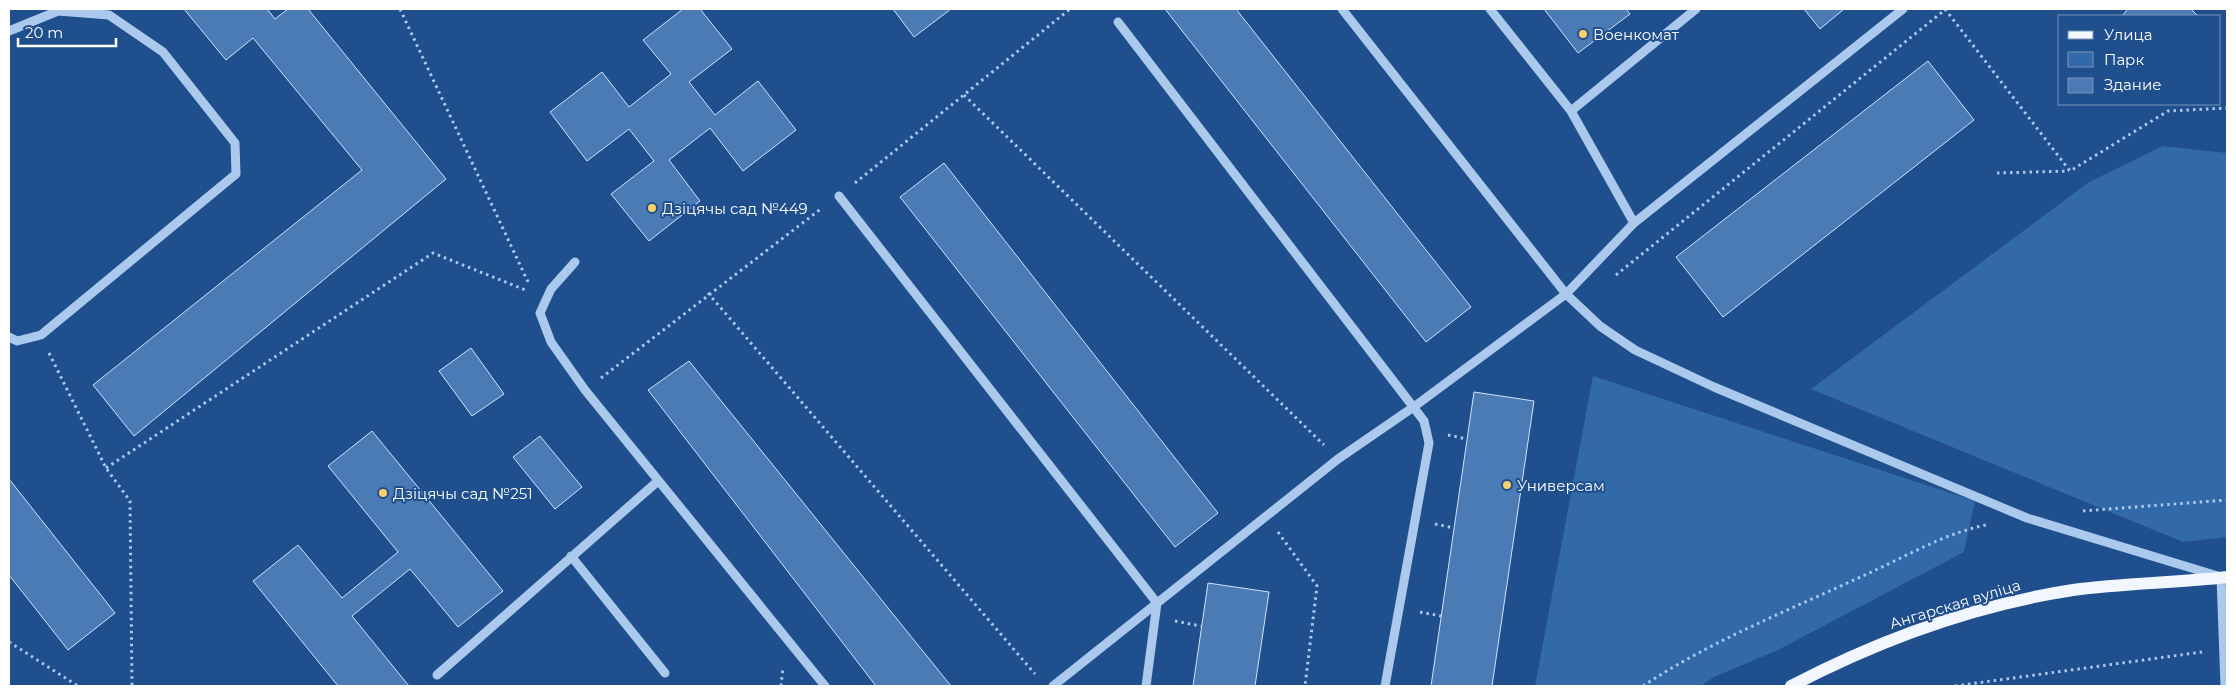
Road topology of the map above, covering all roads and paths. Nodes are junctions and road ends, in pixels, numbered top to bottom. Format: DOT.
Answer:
graph roads {
  1 [pos="400,9"];
  2 [pos="1342,9"];
  3 [pos="1490,9"];
  4 [pos="1696,9"];
  5 [pos="1903,9"];
  6 [pos="1945,9"];
  7 [pos="1118,22"];
  8 [pos="9,31"];
  9 [pos="964,95"];
  10 [pos="2227,108"];
  11 [pos="1571,111"];
  12 [pos="2070,171"];
  13 [pos="1997,173"];
  14 [pos="839,196"];
  15 [pos="1634,223"];
  16 [pos="576,262"];
  17 [pos="1609,281"];
  18 [pos="708,293"];
  19 [pos="1566,294"];
  20 [pos="41,334"];
  21 [pos="9,337"];
  22 [pos="1415,406"];
  23 [pos="1338,459"];
  24 [pos="106,468"];
  25 [pos="658,481"];
  26 [pos="2227,500"];
  27 [pos="2077,512"];
  28 [pos="1266,516"];
  29 [pos="1990,524"];
  30 [pos="571,556"];
  31 [pos="2224,577"];
  32 [pos="1157,603"];
  33 [pos="9,642"];
  34 [pos="2224,649"];
  35 [pos="665,673"];
  36 [pos="437,675"];
  37 [pos="1039,679"];
  38 [pos="78,686"];
  39 [pos="132,686"];
  40 [pos="825,686"];
  41 [pos="1052,686"];
  42 [pos="1146,686"];
  43 [pos="1305,686"];
  44 [pos="1386,686"];
  45 [pos="1643,686"];
  46 [pos="1791,686"];
  47 [pos="1955,686"];
  48 [pos="2225,686"];
  1 -- 24 [label="path"];
  2 -- 19 [label="lane"];
  3 -- 11 [label="lane"];
  4 -- 11 [label="lane"];
  5 -- 15 [label="lane"];
  6 -- 12 [label="path"];
  6 -- 17 [label="path"];
  7 -- 22 [label="lane"];
  8 -- 20 [label="lane"];
  9 -- 23 [label="path"];
  10 -- 12 [label="path"];
  11 -- 15 [label="lane"];
  12 -- 13 [label="path"];
  14 -- 32 [label="lane"];
  15 -- 19 [label="lane"];
  16 -- 25 [label="lane"];
  18 -- 37 [label="path"];
  19 -- 22 [label="lane"];
  19 -- 31 [label="lane"];
  20 -- 21 [label="lane"];
  20 -- 24 [label="path"];
  22 -- 23 [label="lane"];
  22 -- 44 [label="lane"];
  23 -- 28 [label="lane"];
  24 -- 39 [label="path"];
  25 -- 30 [label="lane"];
  25 -- 40 [label="lane"];
  26 -- 27 [label="path"];
  28 -- 32 [label="lane"];
  28 -- 43 [label="path"];
  29 -- 45 [label="path"];
  30 -- 35 [label="lane"];
  30 -- 36 [label="lane"];
  31 -- 34 [label="lane"];
  31 -- 46 [label="main road, Ангарская вуліца"];
  32 -- 41 [label="lane"];
  32 -- 42 [label="lane"];
  33 -- 38 [label="path"];
  34 -- 47 [label="path"];
  34 -- 48 [label="lane"];
}
